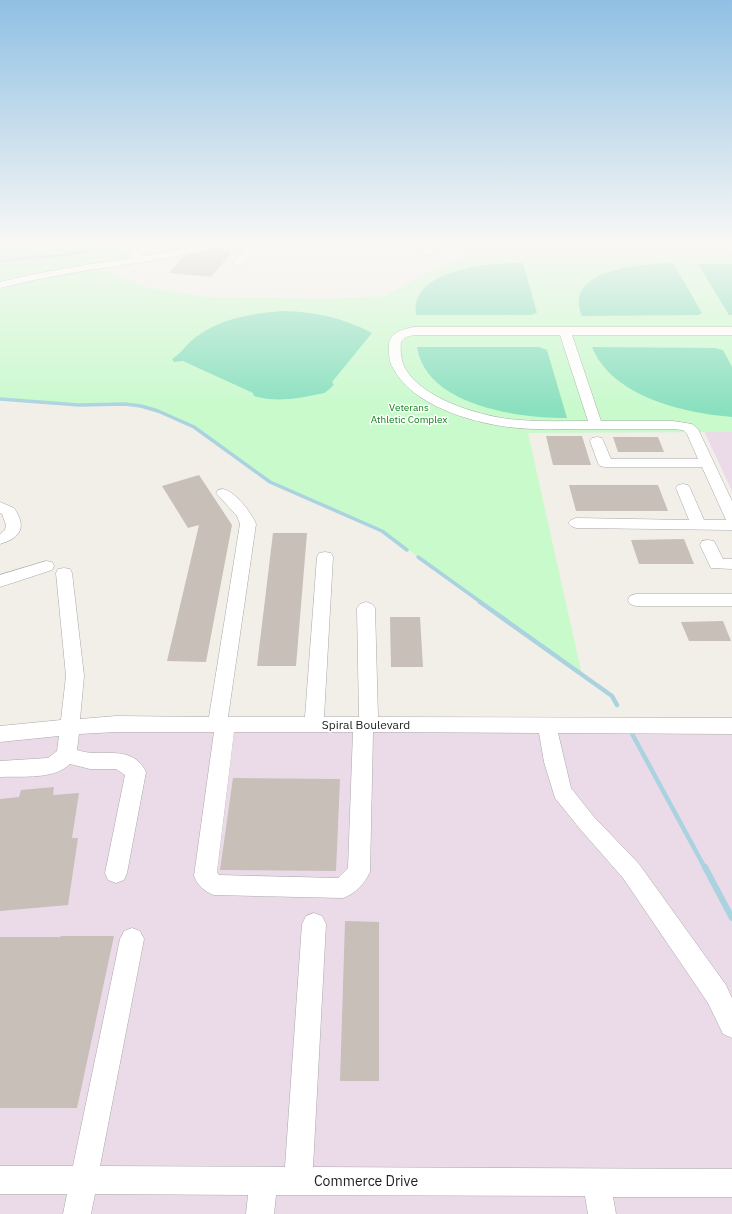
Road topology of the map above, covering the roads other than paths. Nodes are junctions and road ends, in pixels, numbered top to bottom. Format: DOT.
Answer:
graph roads {
  1 [pos="565,331"];
  2 [pos="732,331"];
  3 [pos="596,425"];
  4 [pos="597,441"];
  5 [pos="707,464"];
  6 [pos="683,488"];
  7 [pos="223,493"];
  8 [pos="0,507"];
  9 [pos="732,518"];
  10 [pos="576,523"];
  11 [pos="699,524"];
  12 [pos="732,525"];
  13 [pos="0,539"];
  14 [pos="708,545"];
  15 [pos="325,557"];
  16 [pos="732,564"];
  17 [pos="46,566"];
  18 [pos="64,573"];
  19 [pos="0,581"];
  20 [pos="636,600"];
  21 [pos="732,600"];
  22 [pos="366,608"];
  23 [pos="221,725"];
  24 [pos="314,725"];
  25 [pos="366,725"];
  26 [pos="547,725"];
  27 [pos="732,726"];
  28 [pos="69,728"];
  29 [pos="0,734"];
  30 [pos="67,755"];
  31 [pos="0,769"];
  32 [pos="116,873"];
  33 [pos="314,924"];
  34 [pos="132,940"];
  35 [pos="726,999"];
  36 [pos="732,1025"];
  37 [pos="0,1180"];
  38 [pos="84,1180"];
  39 [pos="263,1181"];
  40 [pos="298,1181"];
  41 [pos="596,1182"];
  42 [pos="732,1183"];
  43 [pos="77,1214"];
  44 [pos="260,1214"];
  45 [pos="602,1214"];
  1 -- 2 [label="street"];
  1 -- 3 [label="street"];
  1 -- 3 [label="street"];
  3 -- 5 [label="street"];
  4 -- 5 [label="street"];
  5 -- 9 [label="street"];
  6 -- 11 [label="street"];
  7 -- 23 [label="street"];
  8 -- 13 [label="street"];
  10 -- 11 [label="street"];
  11 -- 12 [label="street"];
  14 -- 16 [label="street"];
  15 -- 24 [label="street"];
  17 -- 19 [label="street"];
  18 -- 28 [label="street"];
  20 -- 21 [label="street"];
  22 -- 25 [label="street"];
  23 -- 24 [label="street, Spiral Boulevard"];
  23 -- 25 [label="street"];
  23 -- 28 [label="street, Spiral Boulevard"];
  24 -- 25 [label="street, Spiral Boulevard"];
  25 -- 26 [label="street, Spiral Boulevard"];
  26 -- 27 [label="street, Spiral Boulevard"];
  26 -- 35 [label="street"];
  28 -- 29 [label="street, Spiral Boulevard"];
  28 -- 30 [label="street"];
  30 -- 31 [label="street"];
  30 -- 32 [label="street"];
  33 -- 40 [label="street"];
  34 -- 38 [label="street"];
  35 -- 36 [label="street"];
  37 -- 38 [label="street, Commerce Drive"];
  38 -- 39 [label="street, Commerce Drive"];
  38 -- 43 [label="street"];
  39 -- 40 [label="street, Commerce Drive"];
  39 -- 44 [label="street"];
  40 -- 41 [label="street, Commerce Drive"];
  41 -- 42 [label="street, Commerce Drive"];
  41 -- 45 [label="street"];
}
